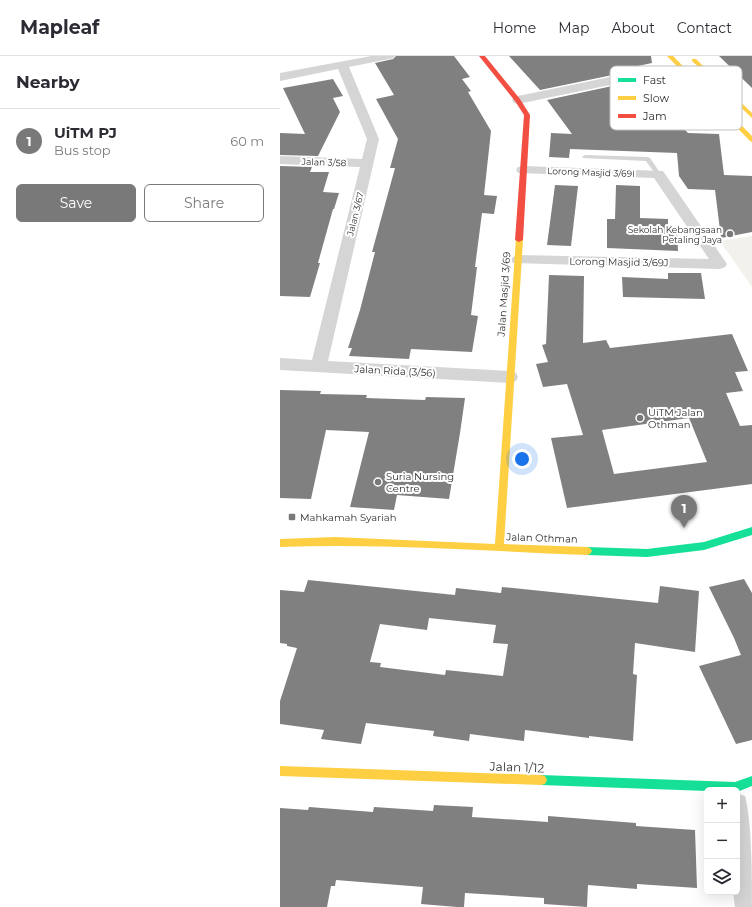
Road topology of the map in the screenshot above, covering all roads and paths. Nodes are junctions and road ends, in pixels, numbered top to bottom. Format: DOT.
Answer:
graph roads {
  1 [pos="389,56"];
  2 [pos="482,56"];
  3 [pos="670,56"];
  4 [pos="690,56"];
  5 [pos="342,65"];
  6 [pos="680,66"];
  7 [pos="700,66"];
  8 [pos="280,77"];
  9 [pos="610,81"];
  10 [pos="518,100"];
  11 [pos="742,106"];
  12 [pos="752,116"];
  13 [pos="742,130"];
  14 [pos="752,140"];
  15 [pos="585,157"];
  16 [pos="280,160"];
  17 [pos="368,163"];
  18 [pos="523,170"];
  19 [pos="658,174"];
  20 [pos="518,260"];
  21 [pos="280,364"];
  22 [pos="318,367"];
  23 [pos="510,377"];
  24 [pos="752,531"];
  25 [pos="280,534"];
  26 [pos="328,541"];
  27 [pos="280,543"];
  28 [pos="499,548"];
  29 [pos="280,771"];
  30 [pos="704,789"];
  31 [pos="740,790"];
  32 [pos="747,907"];
  1 -- 5 [label="street"];
  2 -- 10 [label="street, Jalan Masjid 3/69"];
  3 -- 6 [label="street"];
  4 -- 7 [label="street"];
  5 -- 8 [label="street"];
  5 -- 17 [label="street, Jalan 3/67"];
  9 -- 10 [label="street"];
  10 -- 18 [label="street, Jalan Masjid 3/69"];
  11 -- 12 [label="street"];
  13 -- 14 [label="street"];
  15 -- 19 [label="lane"];
  16 -- 17 [label="street, Jalan 3/58"];
  17 -- 22 [label="street, Jalan 3/67"];
  18 -- 19 [label="street, Lorong Masjid 3/69I"];
  18 -- 20 [label="street, Jalan Masjid 3/69"];
  19 -- 20 [label="street, Lorong Masjid 3/69J"];
  20 -- 23 [label="street, Jalan Masjid 3/69"];
  21 -- 22 [label="street, Jalan Rida (3/56)"];
  22 -- 23 [label="street, Jalan Rida (3/56)"];
  23 -- 28 [label="street, Jalan Masjid 3/69"];
  24 -- 28 [label="street, Jalan Othman"];
  25 -- 26 [label="street, Jalan Othman"];
  26 -- 27 [label="street, Jalan Othman"];
  26 -- 28 [label="street, Jalan Othman"];
  29 -- 30 [label="street, Jalan 1/12"];
  31 -- 32 [label="street"];
}
